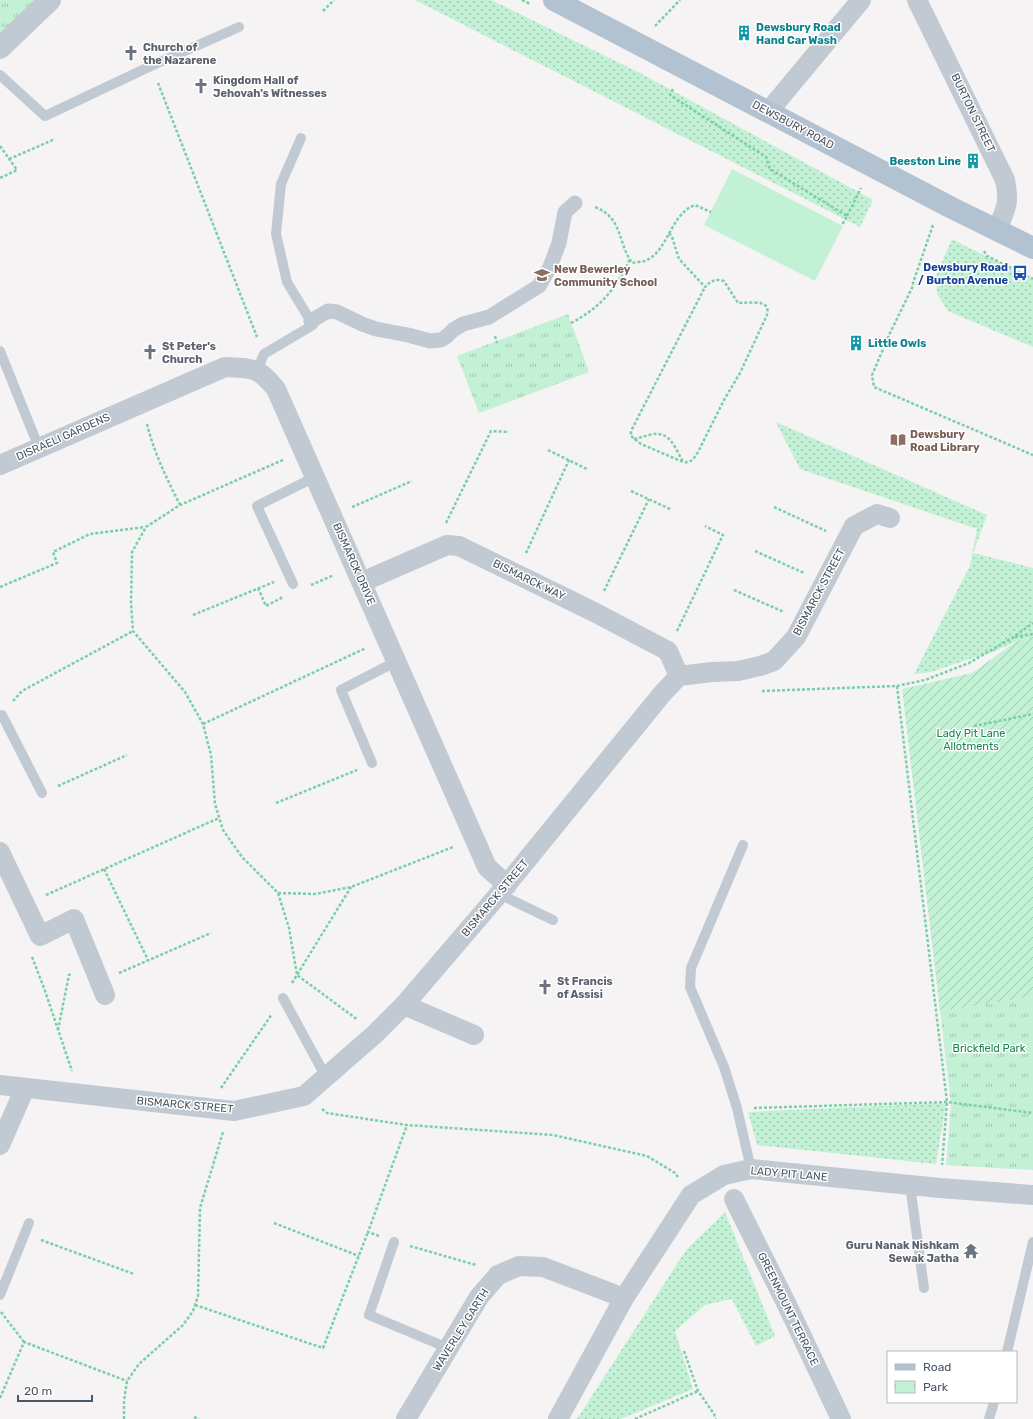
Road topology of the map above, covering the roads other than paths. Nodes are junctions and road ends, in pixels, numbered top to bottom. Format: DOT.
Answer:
graph roads {
  1 [pos="50,0"];
  2 [pos="554,0"];
  3 [pos="861,0"];
  4 [pos="917,0"];
  5 [pos="239,27"];
  6 [pos="0,48"];
  7 [pos="0,75"];
  8 [pos="768,112"];
  9 [pos="301,138"];
  10 [pos="575,203"];
  11 [pos="997,230"];
  12 [pos="1033,248"];
  13 [pos="311,321"];
  14 [pos="0,351"];
  15 [pos="261,362"];
  16 [pos="39,448"];
  17 [pos="0,465"];
  18 [pos="315,476"];
  19 [pos="890,518"];
  20 [pos="291,580"];
  21 [pos="362,582"];
  22 [pos="397,661"];
  23 [pos="679,676"];
  24 [pos="1,716"];
  25 [pos="372,763"];
  26 [pos="42,793"];
  27 [pos="743,845"];
  28 [pos="0,852"];
  29 [pos="503,889"];
  30 [pos="554,920"];
  31 [pos="102,988"];
  32 [pos="283,998"];
  33 [pos="404,1005"];
  34 [pos="474,1035"];
  35 [pos="326,1077"];
  36 [pos="0,1085"];
  37 [pos="25,1088"];
  38 [pos="0,1144"];
  39 [pos="751,1169"];
  40 [pos="910,1185"];
  41 [pos="1033,1195"];
  42 [pos="734,1199"];
  43 [pos="29,1223"];
  44 [pos="394,1242"];
  45 [pos="1033,1245"];
  46 [pos="924,1288"];
  47 [pos="0,1295"];
  48 [pos="624,1298"];
  49 [pos="448,1348"];
  50 [pos="1007,1351"];
  51 [pos="994,1403"];
  52 [pos="406,1419"];
  53 [pos="558,1419"];
  54 [pos="841,1419"];
  55 [pos="989,1419"];
  1 -- 6 [label="street"];
  2 -- 8 [label="main road, DEWSBURY ROAD"];
  3 -- 8 [label="street"];
  4 -- 11 [label="street, BURTON STREET"];
  5 -- 7 [label="lane"];
  8 -- 11 [label="main road, DEWSBURY ROAD"];
  9 -- 13 [label="lane"];
  10 -- 13 [label="street"];
  11 -- 12 [label="main road, DEWSBURY ROAD"];
  13 -- 15 [label="lane"];
  14 -- 16 [label="lane"];
  15 -- 16 [label="street, DISRAELI GARDENS"];
  15 -- 18 [label="street, BISMARCK DRIVE"];
  16 -- 17 [label="street, DISRAELI GARDENS"];
  18 -- 20 [label="lane"];
  18 -- 21 [label="street, BISMARCK DRIVE"];
  19 -- 23 [label="street, BISMARCK STREET"];
  21 -- 22 [label="street, BISMARCK DRIVE"];
  21 -- 23 [label="street, BISMARCK WAY"];
  22 -- 25 [label="lane"];
  22 -- 29 [label="street, BISMARCK DRIVE"];
  23 -- 29 [label="street, BISMARCK STREET"];
  24 -- 26 [label="lane"];
  27 -- 39 [label="lane"];
  28 -- 31 [label="street"];
  29 -- 30 [label="lane"];
  29 -- 33 [label="street, BISMARCK STREET"];
  32 -- 35 [label="lane"];
  33 -- 34 [label="street"];
  33 -- 35 [label="street, BISMARCK STREET"];
  35 -- 37 [label="street, BISMARCK STREET"];
  36 -- 37 [label="street, BISMARCK STREET"];
  37 -- 38 [label="street"];
  39 -- 40 [label="street, LADY PIT LANE"];
  39 -- 48 [label="street, LADY PIT LANE"];
  40 -- 41 [label="street, LADY PIT LANE"];
  40 -- 46 [label="lane"];
  42 -- 54 [label="street, GREENMOUNT TERRACE"];
  43 -- 47 [label="lane"];
  44 -- 49 [label="lane"];
  45 -- 50 [label="lane"];
  48 -- 49 [label="street, WAVERLEY GARTH"];
  48 -- 53 [label="street, LADY PIT LANE"];
  49 -- 52 [label="street, WAVERLEY GARTH"];
  51 -- 55 [label="lane"];
}
